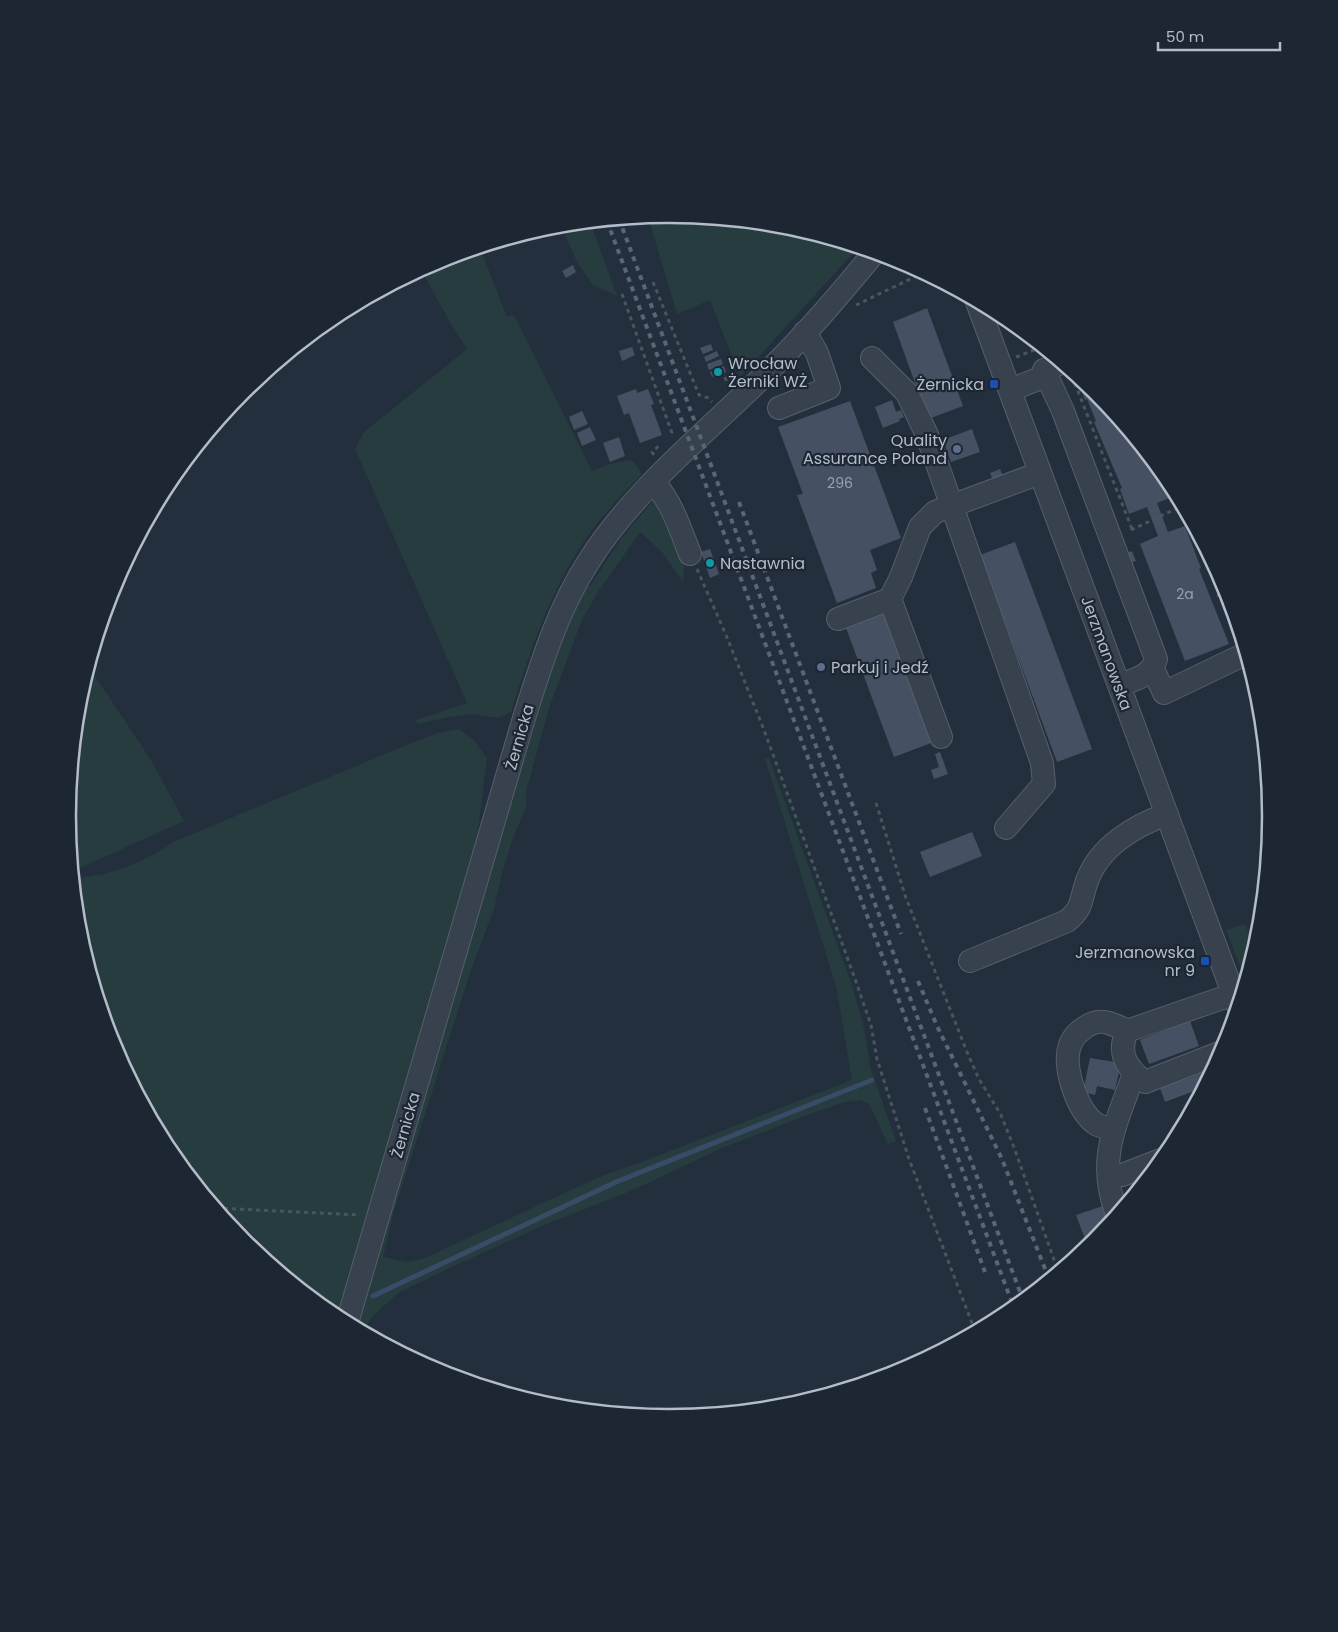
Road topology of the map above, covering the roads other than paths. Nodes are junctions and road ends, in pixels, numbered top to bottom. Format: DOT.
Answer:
graph roads {
  1 [pos="869,258"];
  2 [pos="981,313"];
  3 [pos="805,332"];
  4 [pos="872,358"];
  5 [pos="1060,373"];
  6 [pos="1010,390"];
  7 [pos="779,408"];
  8 [pos="1040,473"];
  9 [pos="654,482"];
  10 [pos="952,505"];
  11 [pos="690,554"];
  12 [pos="890,599"];
  13 [pos="838,618"];
  14 [pos="1240,656"];
  15 [pos="1152,669"];
  16 [pos="1119,685"];
  17 [pos="941,737"];
  18 [pos="1167,814"];
  19 [pos="1006,828"];
  20 [pos="970,961"];
  21 [pos="1234,995"];
  22 [pos="1232,1000"];
  23 [pos="1127,1031"];
  24 [pos="1211,1056"];
  25 [pos="1134,1074"];
  26 [pos="1114,1130"];
  27 [pos="1147,1165"];
  28 [pos="1122,1175"];
  29 [pos="1114,1208"];
  30 [pos="349,1315"];
  1 -- 3 [label="street, Żernicka"];
  2 -- 6 [label="street, Jerzmanowska"];
  3 -- 7 [label="street"];
  3 -- 9 [label="street, Żernicka"];
  4 -- 10 [label="street"];
  5 -- 6 [label="street"];
  5 -- 15 [label="street"];
  6 -- 8 [label="street, Jerzmanowska"];
  8 -- 10 [label="street"];
  8 -- 16 [label="street, Jerzmanowska"];
  9 -- 11 [label="street"];
  9 -- 30 [label="street, Żernicka"];
  10 -- 12 [label="street"];
  10 -- 19 [label="street"];
  12 -- 13 [label="street"];
  12 -- 17 [label="street"];
  14 -- 15 [label="street"];
  15 -- 16 [label="street"];
  16 -- 18 [label="street, Jerzmanowska"];
  18 -- 20 [label="street"];
  18 -- 21 [label="street, Jerzmanowska"];
  22 -- 23 [label="street"];
  23 -- 25 [label="street"];
  23 -- 26 [label="street"];
  24 -- 25 [label="street"];
  25 -- 26 [label="street"];
  26 -- 29 [label="street"];
  27 -- 28 [label="street"];
}
